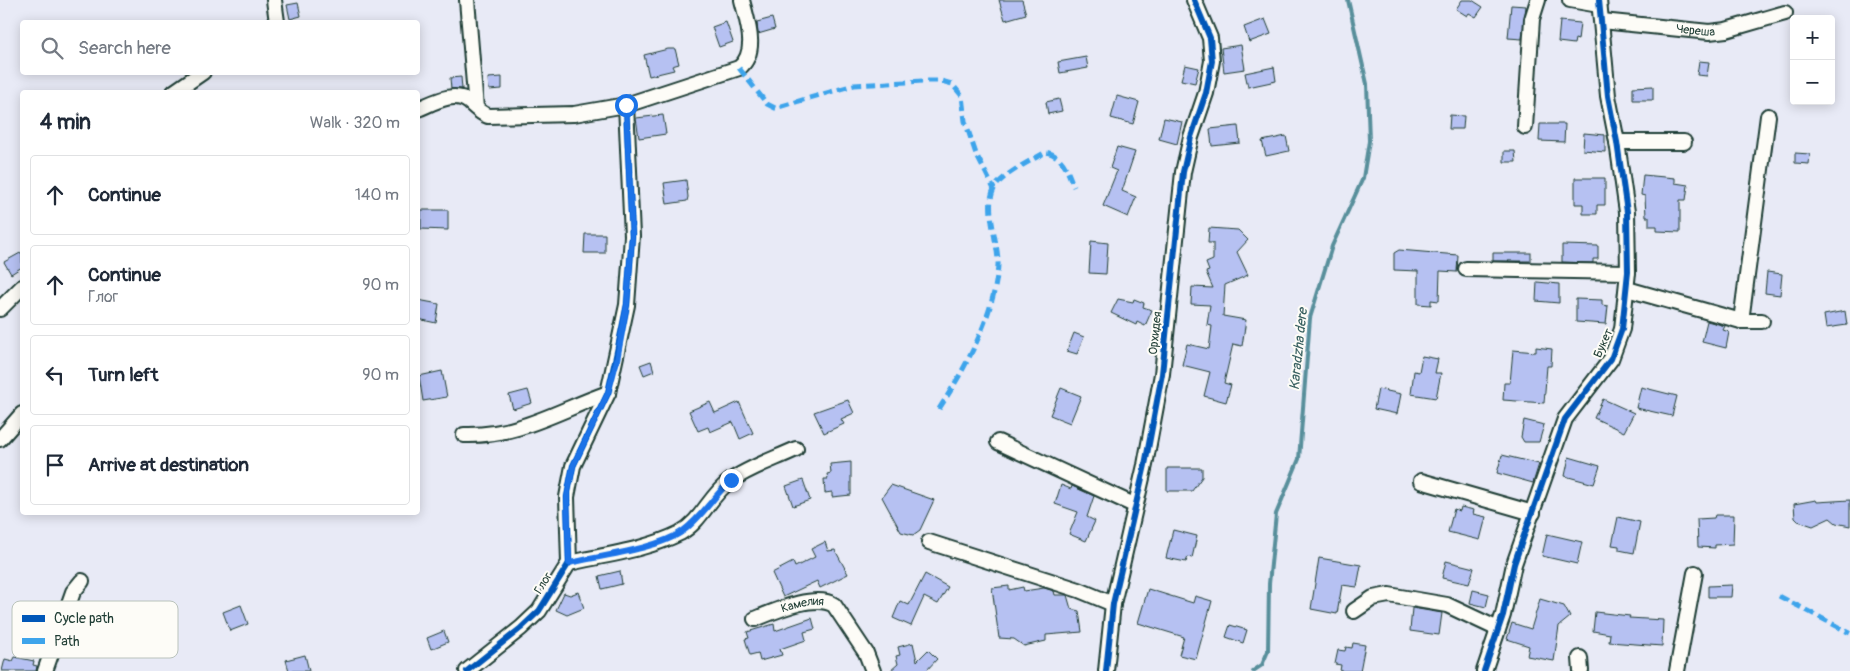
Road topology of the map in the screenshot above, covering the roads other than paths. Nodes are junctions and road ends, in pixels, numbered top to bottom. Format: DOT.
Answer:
graph roads {
  1 [pos="274,0"];
  2 [pos="468,0"];
  3 [pos="742,0"];
  4 [pos="1194,0"];
  5 [pos="1538,0"];
  6 [pos="1570,0"];
  7 [pos="1599,2"];
  8 [pos="1785,12"];
  9 [pos="277,20"];
  10 [pos="1602,22"];
  11 [pos="199,75"];
  12 [pos="177,90"];
  13 [pos="626,105"];
  14 [pos="420,108"];
  15 [pos="476,108"];
  16 [pos="1768,116"];
  17 [pos="1525,127"];
  18 [pos="1617,142"];
  19 [pos="1684,142"];
  20 [pos="1466,269"];
  21 [pos="1628,272"];
  22 [pos="20,288"];
  23 [pos="1627,289"];
  24 [pos="0,309"];
  25 [pos="1741,321"];
  26 [pos="1762,321"];
  27 [pos="608,393"];
  28 [pos="20,416"];
  29 [pos="464,435"];
  30 [pos="0,437"];
  31 [pos="998,442"];
  32 [pos="796,449"];
  33 [pos="1421,481"];
  34 [pos="1134,505"];
  35 [pos="1533,513"];
  36 [pos="929,542"];
  37 [pos="569,563"];
  38 [pos="1695,573"];
  39 [pos="82,581"];
  40 [pos="70,601"];
  41 [pos="1113,604"];
  42 [pos="1354,611"];
  43 [pos="755,619"];
  44 [pos="1498,629"];
  45 [pos="50,658"];
  46 [pos="45,671"];
  47 [pos="468,671"];
  48 [pos="873,671"];
  49 [pos="1106,671"];
  50 [pos="1484,671"];
  51 [pos="1677,671"];
  1 -- 9 [label="street"];
  2 -- 15 [label="street"];
  3 -- 13 [label="street"];
  4 -- 34 [label="street, Орхидея"];
  5 -- 17 [label="street"];
  6 -- 7 [label="street"];
  7 -- 10 [label="street, Букет"];
  8 -- 10 [label="street, Череша"];
  10 -- 18 [label="street, Букет"];
  11 -- 12 [label="street"];
  13 -- 15 [label="street"];
  13 -- 27 [label="street"];
  14 -- 15 [label="street"];
  16 -- 25 [label="street"];
  18 -- 19 [label="street"];
  18 -- 21 [label="street, Букет"];
  20 -- 21 [label="street"];
  21 -- 23 [label="street, Букет"];
  22 -- 24 [label="street"];
  23 -- 25 [label="street"];
  23 -- 35 [label="street, Букет"];
  25 -- 26 [label="street"];
  27 -- 29 [label="street"];
  27 -- 37 [label="street"];
  28 -- 30 [label="street"];
  31 -- 34 [label="street"];
  32 -- 37 [label="street"];
  33 -- 35 [label="street"];
  34 -- 41 [label="street, Орхидея"];
  35 -- 44 [label="street, Букет"];
  36 -- 41 [label="street"];
  37 -- 47 [label="street, Глог"];
  38 -- 51 [label="street"];
  39 -- 40 [label="street"];
  41 -- 49 [label="street, Орхидея"];
  42 -- 44 [label="street"];
  43 -- 48 [label="street, Камелия"];
  44 -- 50 [label="street, Букет"];
  45 -- 46 [label="street"];
}
